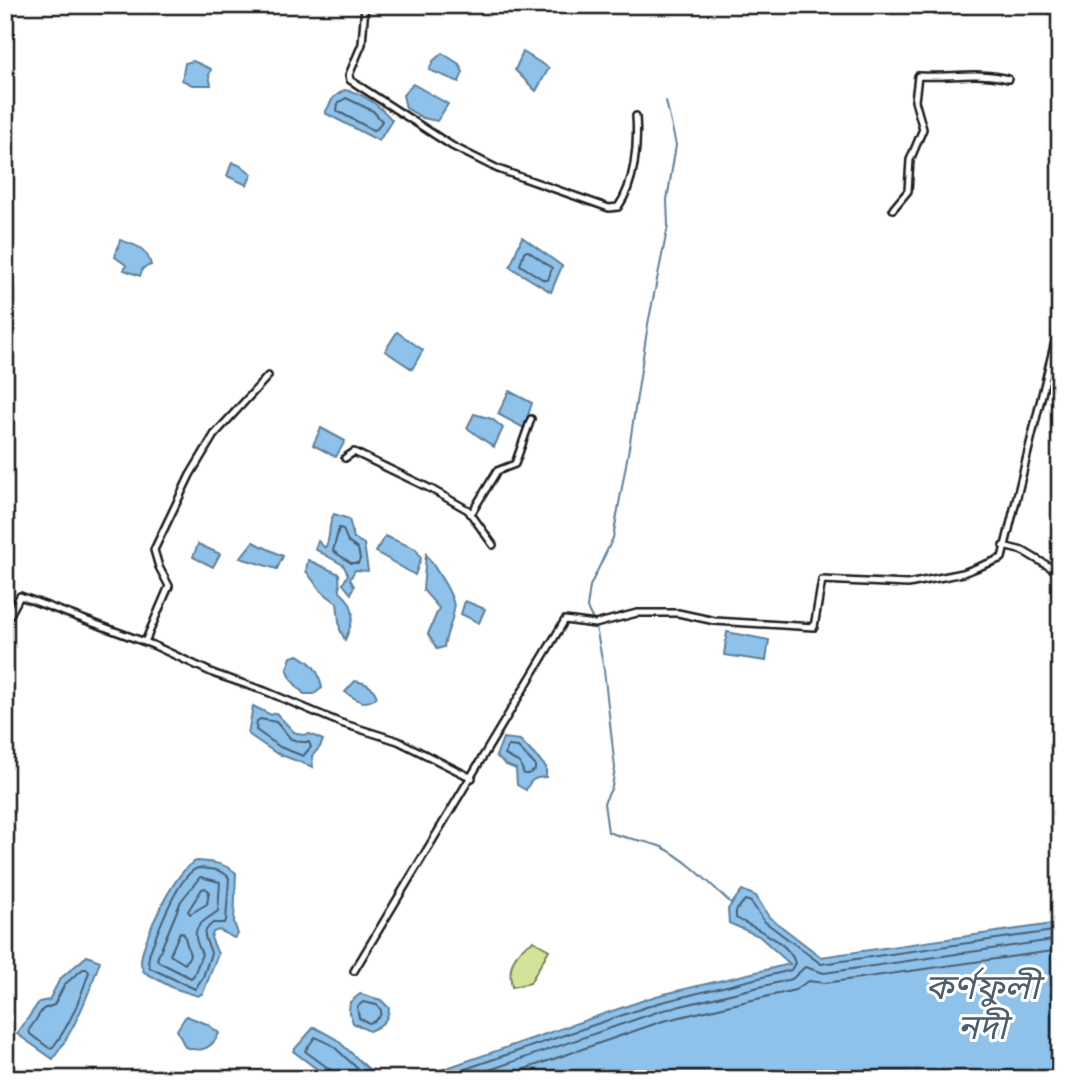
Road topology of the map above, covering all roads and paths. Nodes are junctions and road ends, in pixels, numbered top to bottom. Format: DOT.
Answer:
graph roads {
  1 [pos="365,5"];
  2 [pos="1008,79"];
  3 [pos="636,116"];
  4 [pos="893,209"];
  5 [pos="1060,321"];
  6 [pos="268,376"];
  7 [pos="531,419"];
  8 [pos="345,458"];
  9 [pos="471,514"];
  10 [pos="493,545"];
  11 [pos="1003,547"];
  12 [pos="1060,573"];
  13 [pos="5,624"];
  14 [pos="145,642"];
  15 [pos="471,778"];
  16 [pos="354,971"];
  1 -- 3 [label="street"];
  2 -- 4 [label="street"];
  5 -- 11 [label="street"];
  6 -- 14 [label="street"];
  7 -- 9 [label="street"];
  8 -- 9 [label="street"];
  9 -- 10 [label="street"];
  11 -- 12 [label="street"];
  11 -- 15 [label="street"];
  13 -- 14 [label="street"];
  14 -- 15 [label="street"];
  15 -- 16 [label="street"];
}
